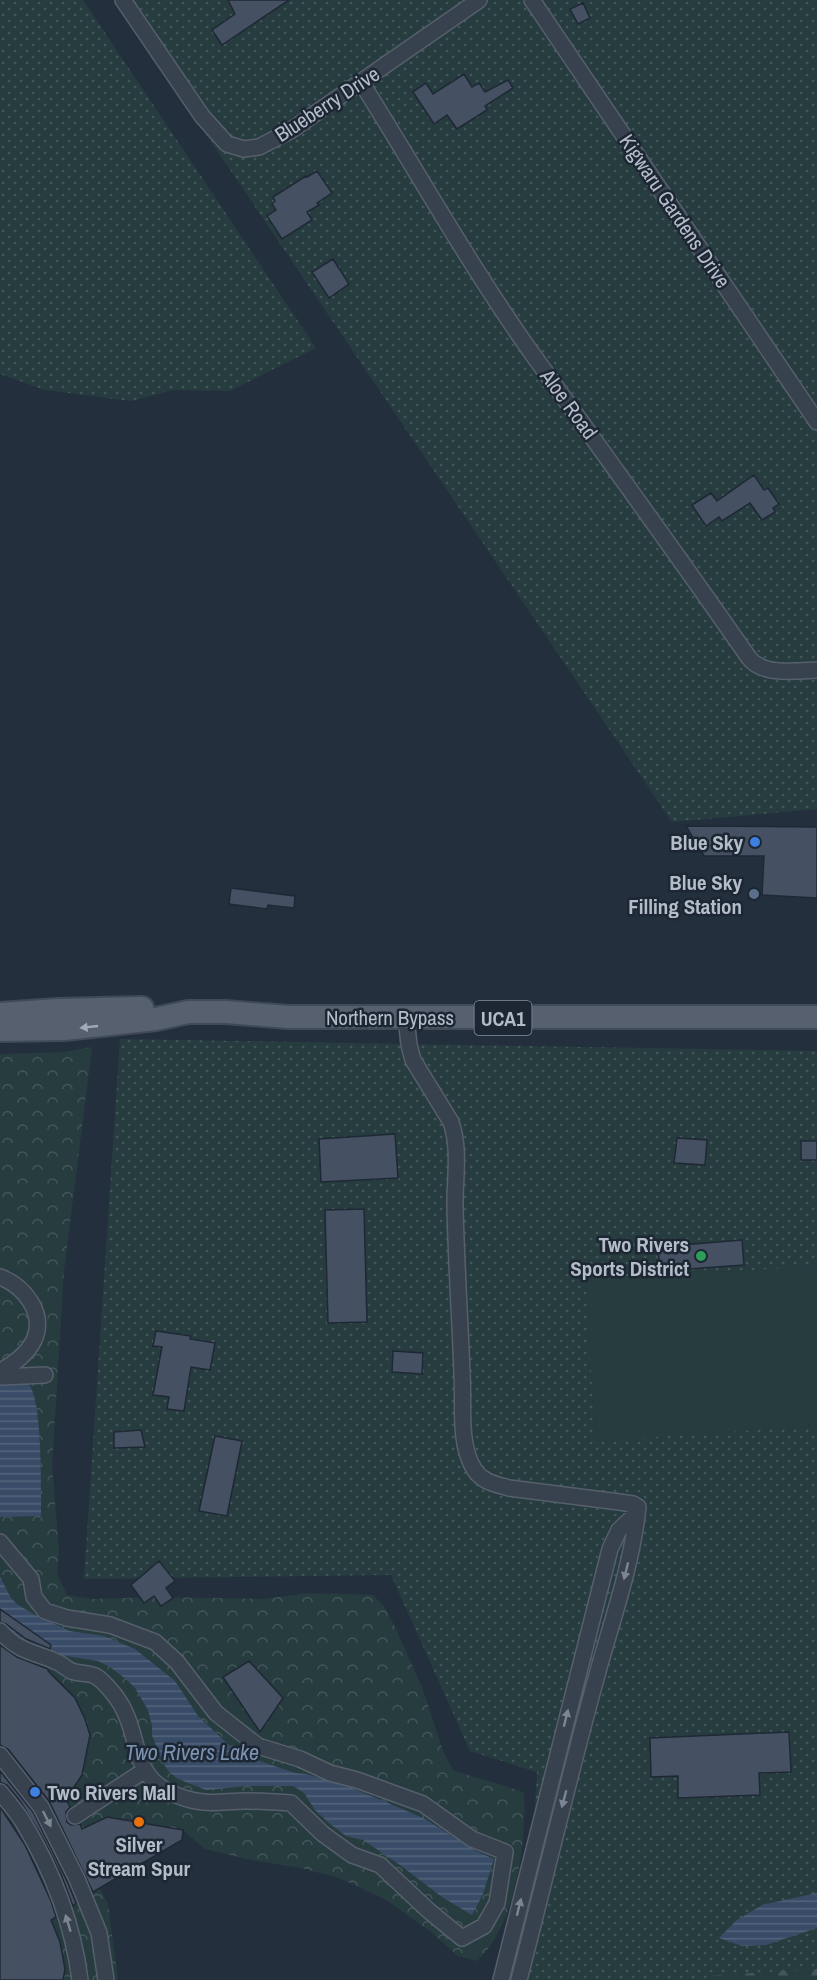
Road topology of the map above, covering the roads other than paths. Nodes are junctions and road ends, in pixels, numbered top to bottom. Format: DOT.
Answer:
graph roads {
  1 [pos="123,0"];
  2 [pos="479,0"];
  3 [pos="532,0"];
  4 [pos="361,82"];
  5 [pos="817,422"];
  6 [pos="817,670"];
  7 [pos="188,1012"];
  8 [pos="0,1014"];
  9 [pos="406,1017"];
  10 [pos="817,1017"];
  11 [pos="7,1032"];
  12 [pos="0,1277"];
  13 [pos="0,1371"];
  14 [pos="45,1375"];
  15 [pos="0,1377"];
  16 [pos="637,1513"];
  17 [pos="0,1542"];
  18 [pos="0,1631"];
  19 [pos="0,1755"];
  20 [pos="145,1770"];
  21 [pos="0,1792"];
  22 [pos="75,1816"];
  23 [pos="80,1980"];
  24 [pos="106,1980"];
  25 [pos="501,1980"];
  26 [pos="519,1980"];
  1 -- 4 [label="street, Blueberry Drive"];
  2 -- 4 [label="street, Blueberry Drive"];
  3 -- 5 [label="street, Kigwaru Gardens Drive"];
  4 -- 6 [label="street, Aloe Road"];
  7 -- 8 [label="main road, UCA1"];
  7 -- 9 [label="main road, Northern Bypass / UCA1"];
  7 -- 11 [label="main road, Northern Bypass / UCA1, one-way"];
  9 -- 10 [label="main road, Northern Bypass / UCA1"];
  9 -- 16 [label="street"];
  12 -- 13 [label="street"];
  14 -- 15 [label="street"];
  25 -- 16 [label="street, one-way"];
  16 -- 26 [label="street, one-way"];
  17 -- 20 [label="street"];
  18 -- 20 [label="street"];
  19 -- 24 [label="street, one-way"];
  20 -- 22 [label="street"];
  23 -- 21 [label="street, one-way"];
}
